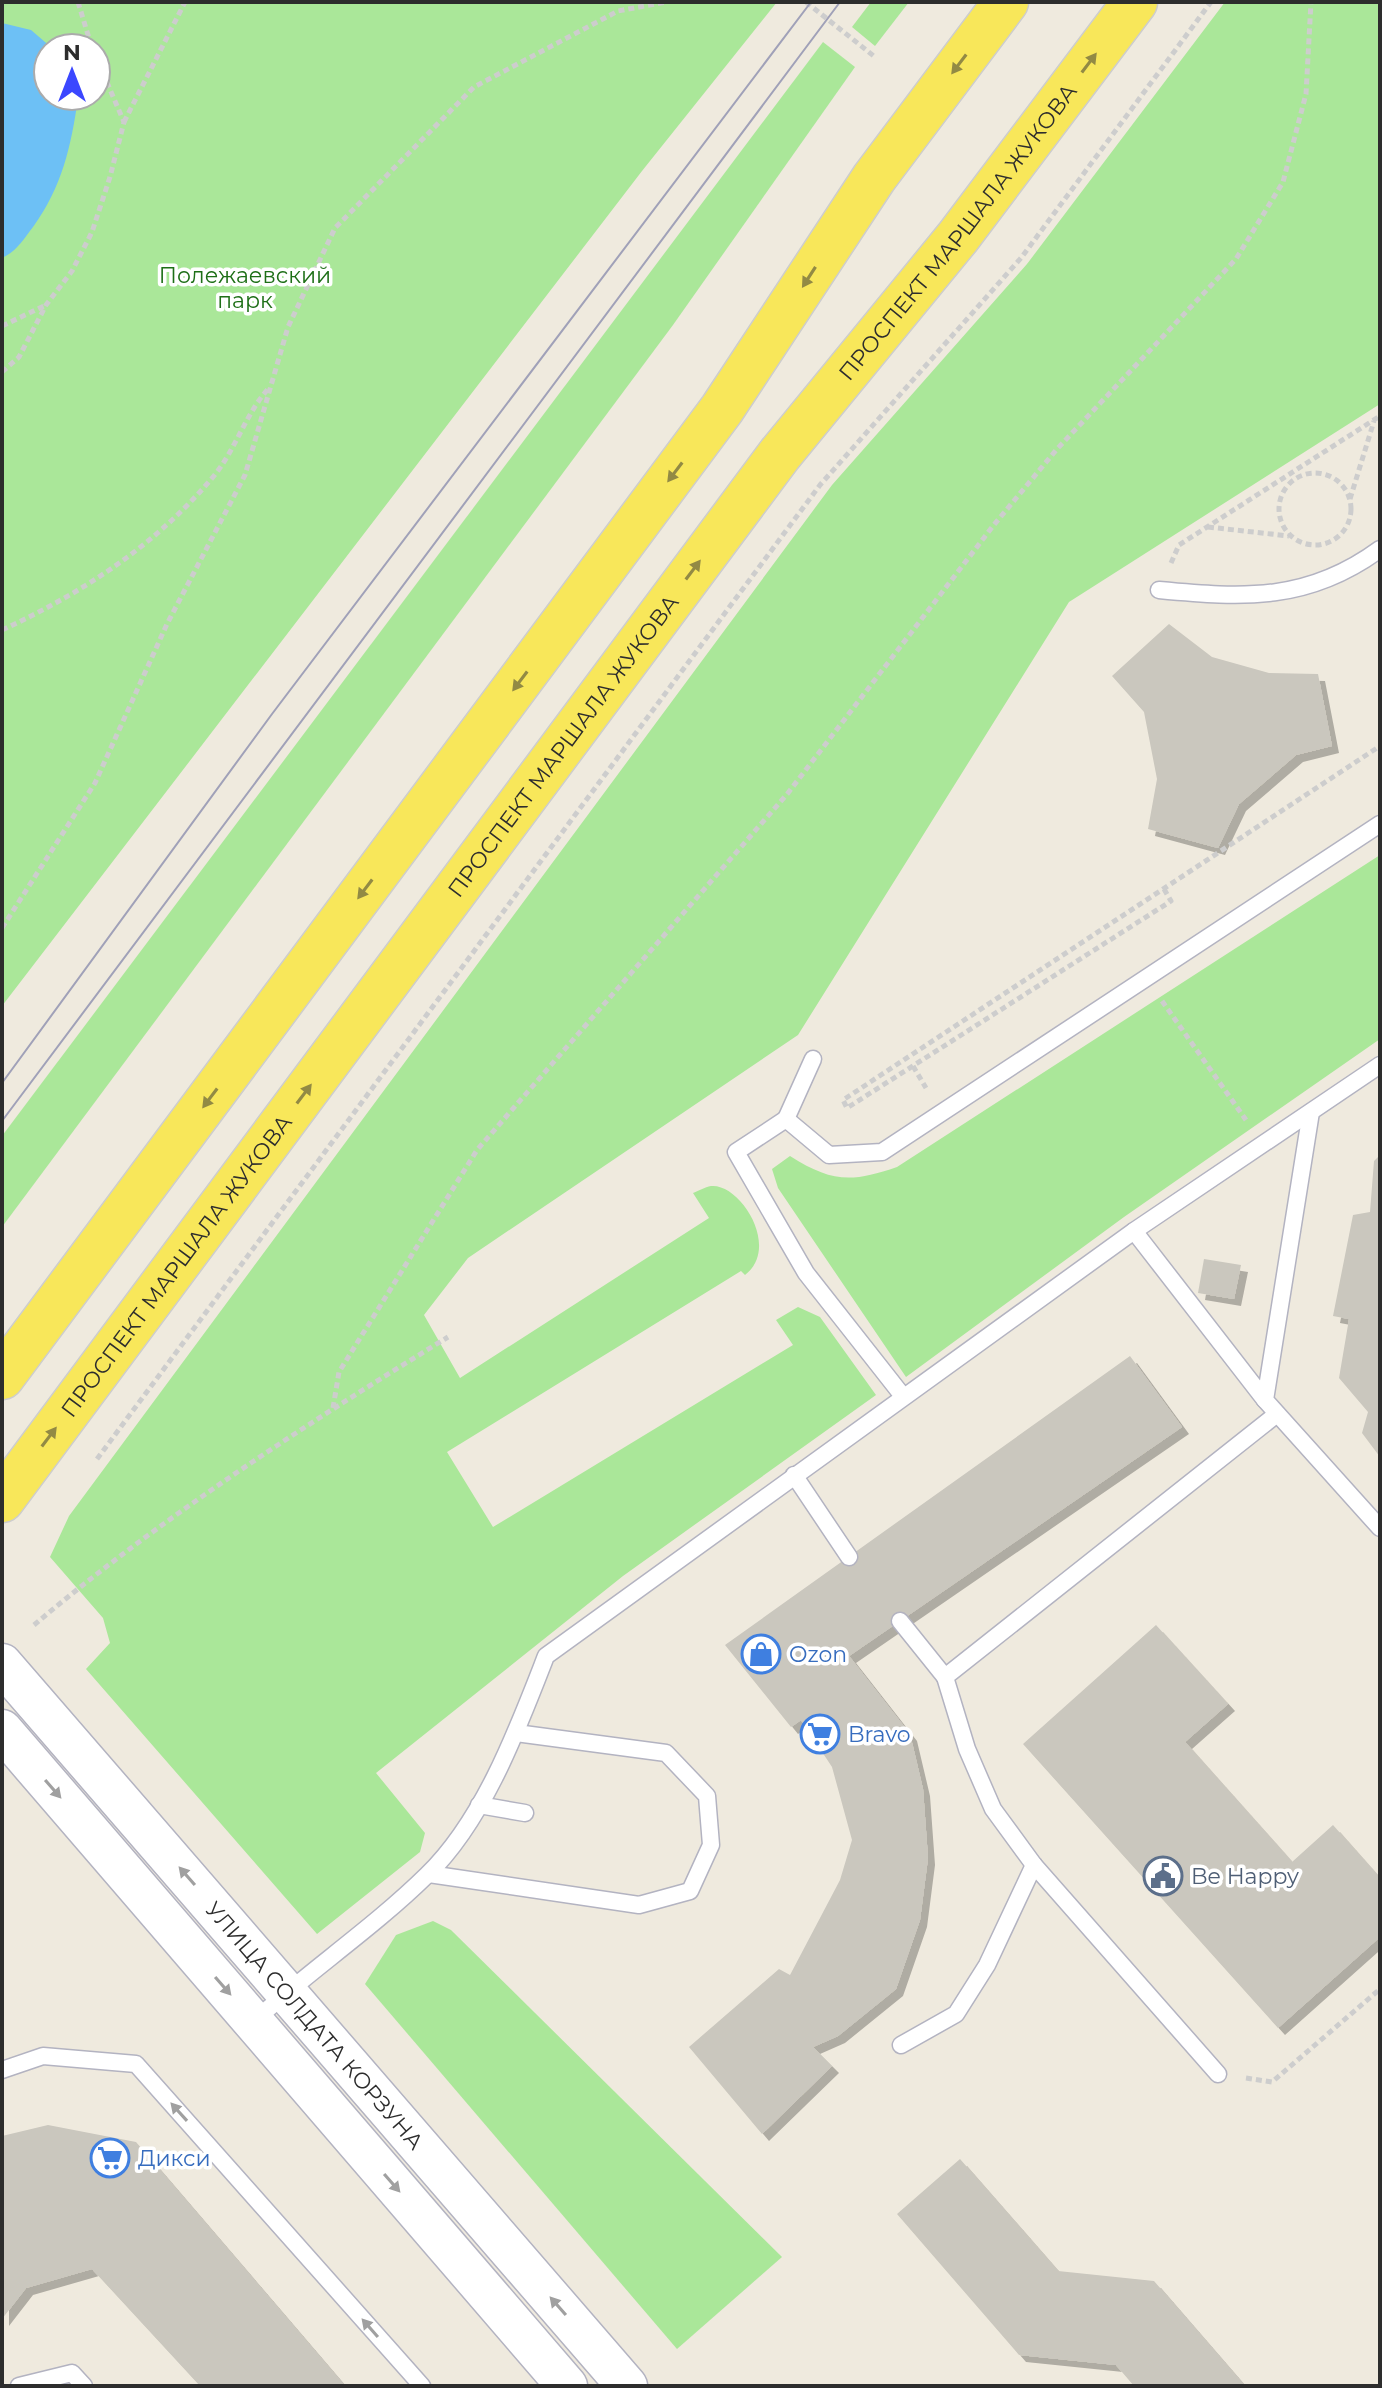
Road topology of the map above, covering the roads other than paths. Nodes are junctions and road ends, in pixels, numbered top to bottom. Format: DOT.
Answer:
graph roads {
  1 [pos="1006,2"];
  2 [pos="1135,2"];
  3 [pos="1380,549"];
  4 [pos="1159,590"];
  5 [pos="1380,824"];
  6 [pos="813,1059"];
  7 [pos="1380,1065"];
  8 [pos="1311,1112"];
  9 [pos="786,1119"];
  10 [pos="1134,1231"];
  11 [pos="2,1377"];
  12 [pos="902,1395"];
  13 [pos="1265,1400"];
  14 [pos="1277,1414"];
  15 [pos="794,1475"];
  16 [pos="2,1500"];
  17 [pos="1380,1528"];
  18 [pos="849,1557"];
  19 [pos="900,1621"];
  20 [pos="2,1664"];
  21 [pos="945,1677"];
  22 [pos="2,1730"];
  23 [pos="516,1733"];
  24 [pos="479,1805"];
  25 [pos="525,1813"];
  26 [pos="1034,1865"];
  27 [pos="429,1874"];
  28 [pos="287,1991"];
  29 [pos="253,2022"];
  30 [pos="901,2045"];
  31 [pos="2,2070"];
  32 [pos="1218,2074"];
  33 [pos="590,2376"];
  34 [pos="19,2386"];
  35 [pos="84,2386"];
  36 [pos="422,2386"];
  1 -- 11 [label="main road, one-way"];
  16 -- 2 [label="main road, ПРОСПЕКТ МАРШАЛА ЖУКОВА, one-way"];
  3 -- 4 [label="lane"];
  5 -- 9 [label="lane"];
  6 -- 9 [label="lane"];
  7 -- 8 [label="lane"];
  8 -- 10 [label="lane"];
  8 -- 13 [label="lane"];
  9 -- 12 [label="lane"];
  10 -- 12 [label="lane"];
  10 -- 13 [label="lane"];
  12 -- 15 [label="lane"];
  13 -- 14 [label="lane"];
  14 -- 17 [label="lane"];
  14 -- 21 [label="lane"];
  15 -- 18 [label="lane"];
  15 -- 23 [label="lane"];
  19 -- 21 [label="lane"];
  28 -- 20 [label="street, УЛИЦА СОЛДАТА КОРЗУНА, one-way"];
  21 -- 26 [label="lane"];
  22 -- 29 [label="street, УЛИЦА СОЛДАТА КОРЗУНА, one-way"];
  23 -- 24 [label="lane"];
  23 -- 27 [label="lane"];
  24 -- 25 [label="lane"];
  24 -- 27 [label="lane"];
  26 -- 30 [label="lane"];
  26 -- 32 [label="lane"];
  27 -- 28 [label="lane"];
  28 -- 29 [label="lane"];
  33 -- 28 [label="street, УЛИЦА СОЛДАТА КОРЗУНА, one-way"];
  29 -- 33 [label="street, УЛИЦА СОЛДАТА КОРЗУНА, one-way"];
  36 -- 31 [label="lane, one-way"];
  34 -- 35 [label="lane"];
}
